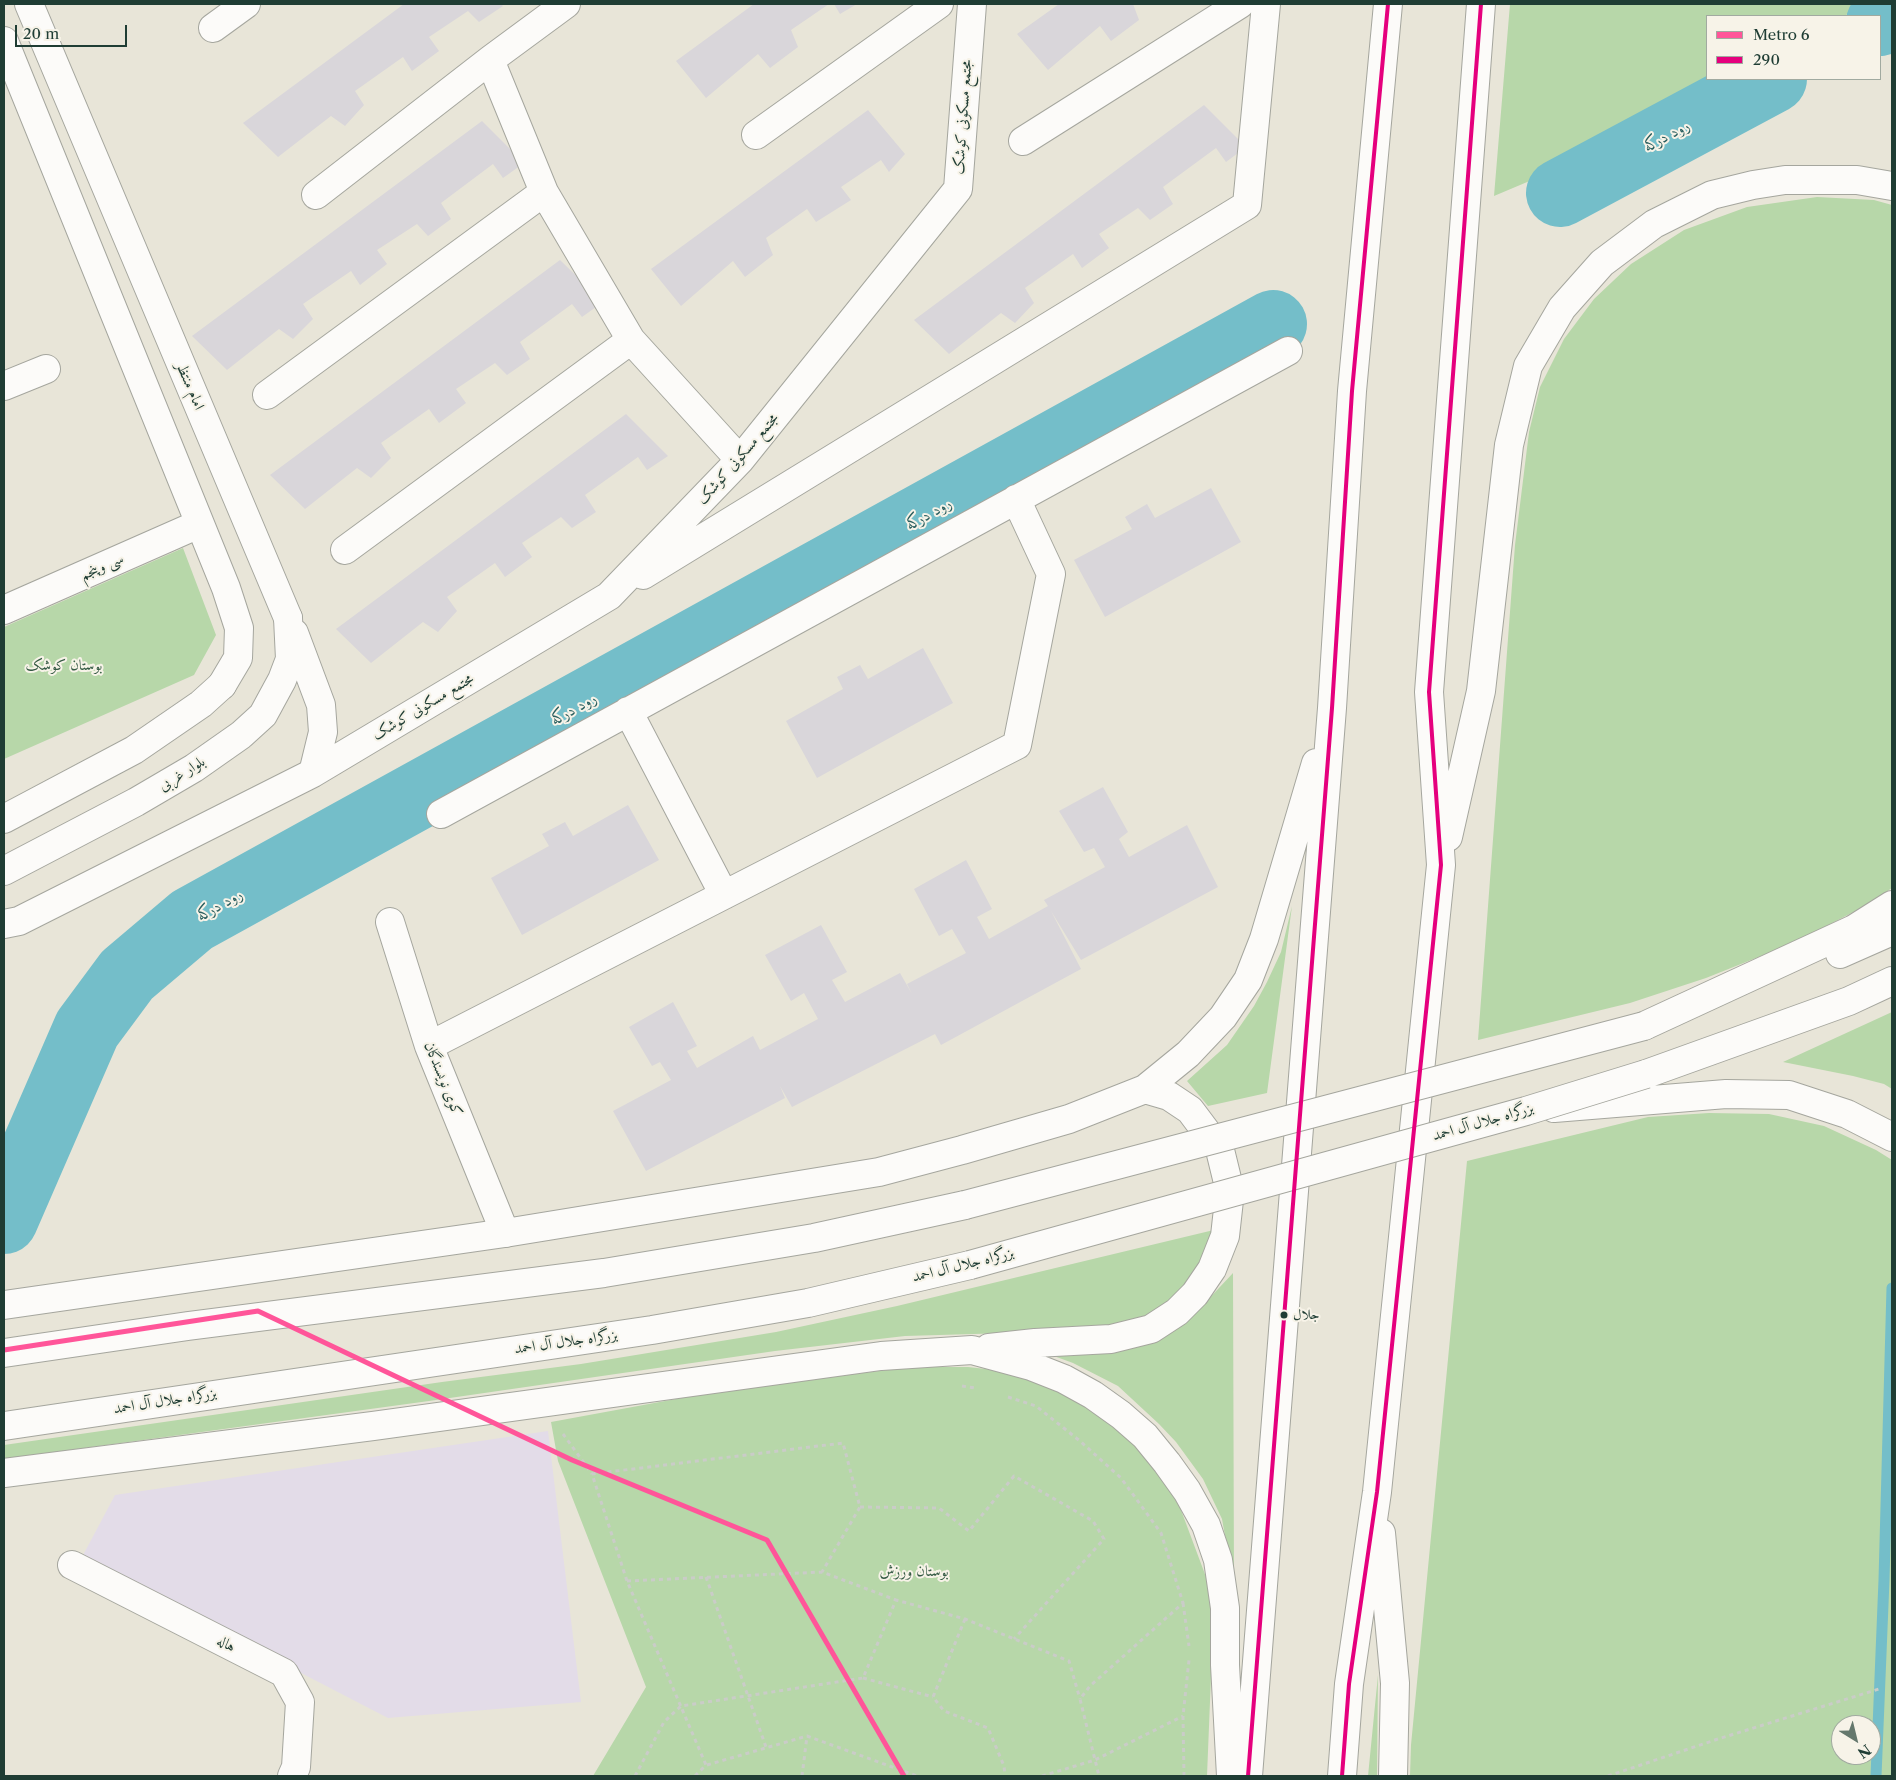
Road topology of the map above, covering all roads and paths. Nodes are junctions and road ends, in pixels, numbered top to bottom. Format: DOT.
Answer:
graph roads {
  1 [pos="29,4"];
  2 [pos="246,4"];
  3 [pos="566,4"];
  4 [pos="939,4"];
  5 [pos="972,4"];
  6 [pos="1240,4"];
  7 [pos="1266,4"];
  8 [pos="1388,4"];
  9 [pos="1481,4"];
  10 [pos="213,28"];
  11 [pos="4,41"];
  12 [pos="490,60"];
  13 [pos="756,134"];
  14 [pos="1023,141"];
  15 [pos="1892,186"];
  16 [pos="544,192"];
  17 [pos="316,195"];
  18 [pos="632,340"];
  19 [pos="1288,352"];
  20 [pos="46,369"];
  21 [pos="4,386"];
  22 [pos="267,395"];
  23 [pos="740,460"];
  24 [pos="1016,499"];
  25 [pos="200,524"];
  26 [pos="345,550"];
  27 [pos="609,596"];
  28 [pos="4,610"];
  29 [pos="288,618"];
  30 [pos="1332,708"];
  31 [pos="628,711"];
  32 [pos="312,773"];
  33 [pos="441,814"];
  34 [pos="4,819"];
  35 [pos="1441,865"];
  36 [pos="4,871"];
  37 [pos="724,895"];
  38 [pos="1892,905"];
  39 [pos="390,922"];
  40 [pos="4,924"];
  41 [pos="1892,931"];
  42 [pos="1892,981"];
  43 [pos="1644,1026"];
  44 [pos="429,1046"];
  45 [pos="1145,1089"];
  46 [pos="1526,1110"];
  47 [pos="1892,1137"];
  48 [pos="505,1233"];
  49 [pos="4,1305"];
  50 [pos="972,1350"];
  51 [pos="4,1353"];
  52 [pos="961,1386"];
  53 [pos="978,1388"];
  54 [pos="1003,1395"];
  55 [pos="4,1426"];
  56 [pos="558,1427"];
  57 [pos="4,1473"];
  58 [pos="592,1474"];
  59 [pos="1377,1492"];
  60 [pos="860,1506"];
  61 [pos="72,1565"];
  62 [pos="822,1572"];
  63 [pos="706,1577"];
  64 [pos="627,1581"];
  65 [pos="896,1600"];
  66 [pos="1183,1602"];
  67 [pos="965,1619"];
  68 [pos="1014,1639"];
  69 [pos="863,1678"];
  70 [pos="1879,1690"];
  71 [pos="749,1696"];
  72 [pos="934,1697"];
  73 [pos="1080,1699"];
  74 [pos="681,1706"];
  75 [pos="1183,1716"];
  76 [pos="807,1736"];
  77 [pos="766,1747"];
  78 [pos="1095,1760"];
  79 [pos="706,1765"];
  80 [pos="292,1776"];
  81 [pos="635,1776"];
  82 [pos="695,1776"];
  83 [pos="802,1776"];
  84 [pos="917,1776"];
  85 [pos="1005,1776"];
  86 [pos="1042,1776"];
  87 [pos="1099,1776"];
  88 [pos="1184,1776"];
  89 [pos="1231,1776"];
  90 [pos="1248,1776"];
  91 [pos="1342,1776"];
  92 [pos="1393,1776"];
  93 [pos="1608,1776"];
  1 -- 29 [label="main road, امام منتظر"];
  2 -- 10 [label="main road"];
  3 -- 12 [label="main road"];
  4 -- 13 [label="main road"];
  5 -- 23 [label="main road, مجتمع مسکونی کوشک"];
  6 -- 14 [label="main road"];
  7 -- 27 [label="main road"];
  8 -- 30 [label="main road"];
  9 -- 35 [label="main road"];
  11 -- 25 [label="main road"];
  12 -- 16 [label="main road"];
  12 -- 17 [label="main road"];
  15 -- 35 [label="main road"];
  16 -- 18 [label="main road"];
  16 -- 22 [label="main road"];
  18 -- 23 [label="main road"];
  18 -- 26 [label="main road"];
  19 -- 24 [label="main road"];
  20 -- 21 [label="main road"];
  23 -- 27 [label="main road, مجتمع مسکونی کوشک"];
  24 -- 31 [label="main road"];
  24 -- 37 [label="main road"];
  25 -- 28 [label="main road, سی وپنجم"];
  25 -- 34 [label="main road"];
  27 -- 32 [label="main road, مجتمع مسکونی کوشک"];
  29 -- 32 [label="main road, امام منتظر"];
  29 -- 36 [label="main road, بلوار غربی"];
  30 -- 45 [label="main road"];
  30 -- 90 [label="main road"];
  31 -- 33 [label="main road"];
  31 -- 37 [label="main road"];
  32 -- 40 [label="main road, مجتمع مسکونی کوشک"];
  35 -- 59 [label="main road"];
  37 -- 44 [label="main road"];
  38 -- 43 [label="main road"];
  39 -- 44 [label="main road, کوی نویسندگان"];
  41 -- 43 [label="main road"];
  42 -- 46 [label="main road, بزرگراه جلال آل احمد, bridge"];
  43 -- 51 [label="main road, bridge"];
  44 -- 48 [label="main road, کوی نویسندگان"];
  45 -- 48 [label="main road"];
  45 -- 50 [label="main road"];
  46 -- 47 [label="main road, bridge"];
  46 -- 55 [label="main road, بزرگراه جلال آل احمد, bridge"];
  48 -- 49 [label="main road"];
  50 -- 57 [label="main road"];
  50 -- 89 [label="main road"];
  52 -- 53 [label="path"];
  54 -- 66 [label="path"];
  56 -- 58 [label="path"];
  58 -- 60 [label="path"];
  58 -- 64 [label="path"];
  59 -- 91 [label="main road"];
  59 -- 92 [label="main road"];
  60 -- 62 [label="path"];
  60 -- 68 [label="path"];
  61 -- 80 [label="main road, هاله"];
  62 -- 63 [label="path"];
  62 -- 65 [label="path"];
  63 -- 64 [label="path"];
  63 -- 71 [label="path"];
  64 -- 74 [label="path"];
  65 -- 67 [label="path"];
  65 -- 69 [label="path"];
  66 -- 73 [label="path"];
  66 -- 75 [label="path"];
  67 -- 68 [label="path"];
  67 -- 72 [label="path"];
  68 -- 73 [label="path"];
  69 -- 71 [label="path"];
  69 -- 72 [label="path"];
  70 -- 93 [label="path"];
  71 -- 74 [label="path"];
  71 -- 77 [label="path"];
  72 -- 85 [label="path"];
  73 -- 78 [label="path"];
  74 -- 79 [label="path"];
  74 -- 81 [label="path"];
  75 -- 78 [label="path"];
  75 -- 88 [label="path"];
  76 -- 77 [label="path"];
  76 -- 83 [label="path"];
  76 -- 84 [label="path"];
  77 -- 79 [label="path"];
  78 -- 86 [label="path"];
  78 -- 87 [label="path"];
  79 -- 82 [label="path"];
}
